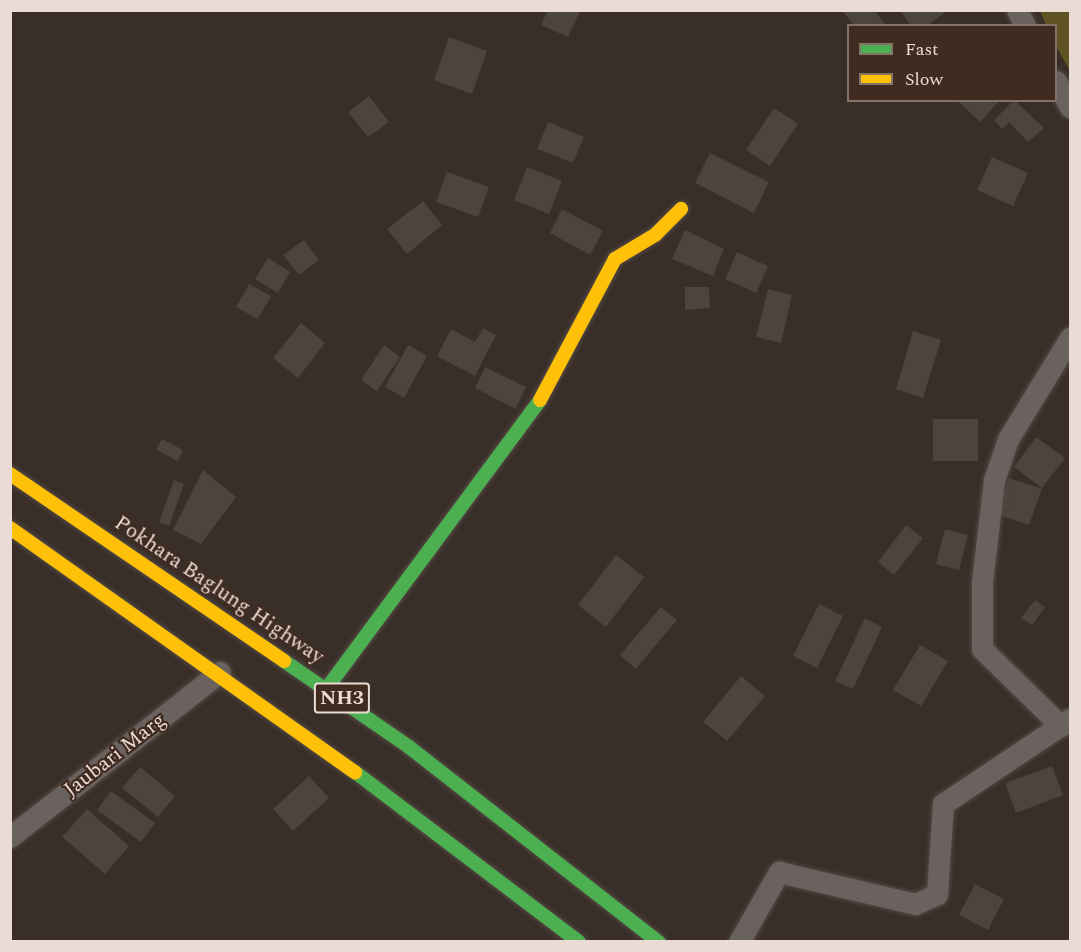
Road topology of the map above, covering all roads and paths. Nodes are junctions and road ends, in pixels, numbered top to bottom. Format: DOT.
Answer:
graph roads {
  1 [pos="1017,10"];
  2 [pos="1024,24"];
  3 [pos="1057,83"];
  4 [pos="1071,107"];
  5 [pos="681,209"];
  6 [pos="1071,338"];
  7 [pos="10,474"];
  8 [pos="10,528"];
  9 [pos="220,672"];
  10 [pos="327,688"];
  11 [pos="1066,722"];
  12 [pos="10,837"];
  13 [pos="579,942"];
  14 [pos="659,942"];
  15 [pos="739,942"];
  1 -- 2 [label="street"];
  3 -- 4 [label="street"];
  5 -- 10 [label="main road"];
  6 -- 11 [label="street"];
  7 -- 10 [label="main road, Pokhara Baglung Highway / NH3"];
  8 -- 9 [label="main road"];
  9 -- 12 [label="street, Jaubari Marg"];
  9 -- 13 [label="main road"];
  10 -- 14 [label="main road, Pokhara Baglung Highway / NH3"];
  11 -- 15 [label="street"];
}
